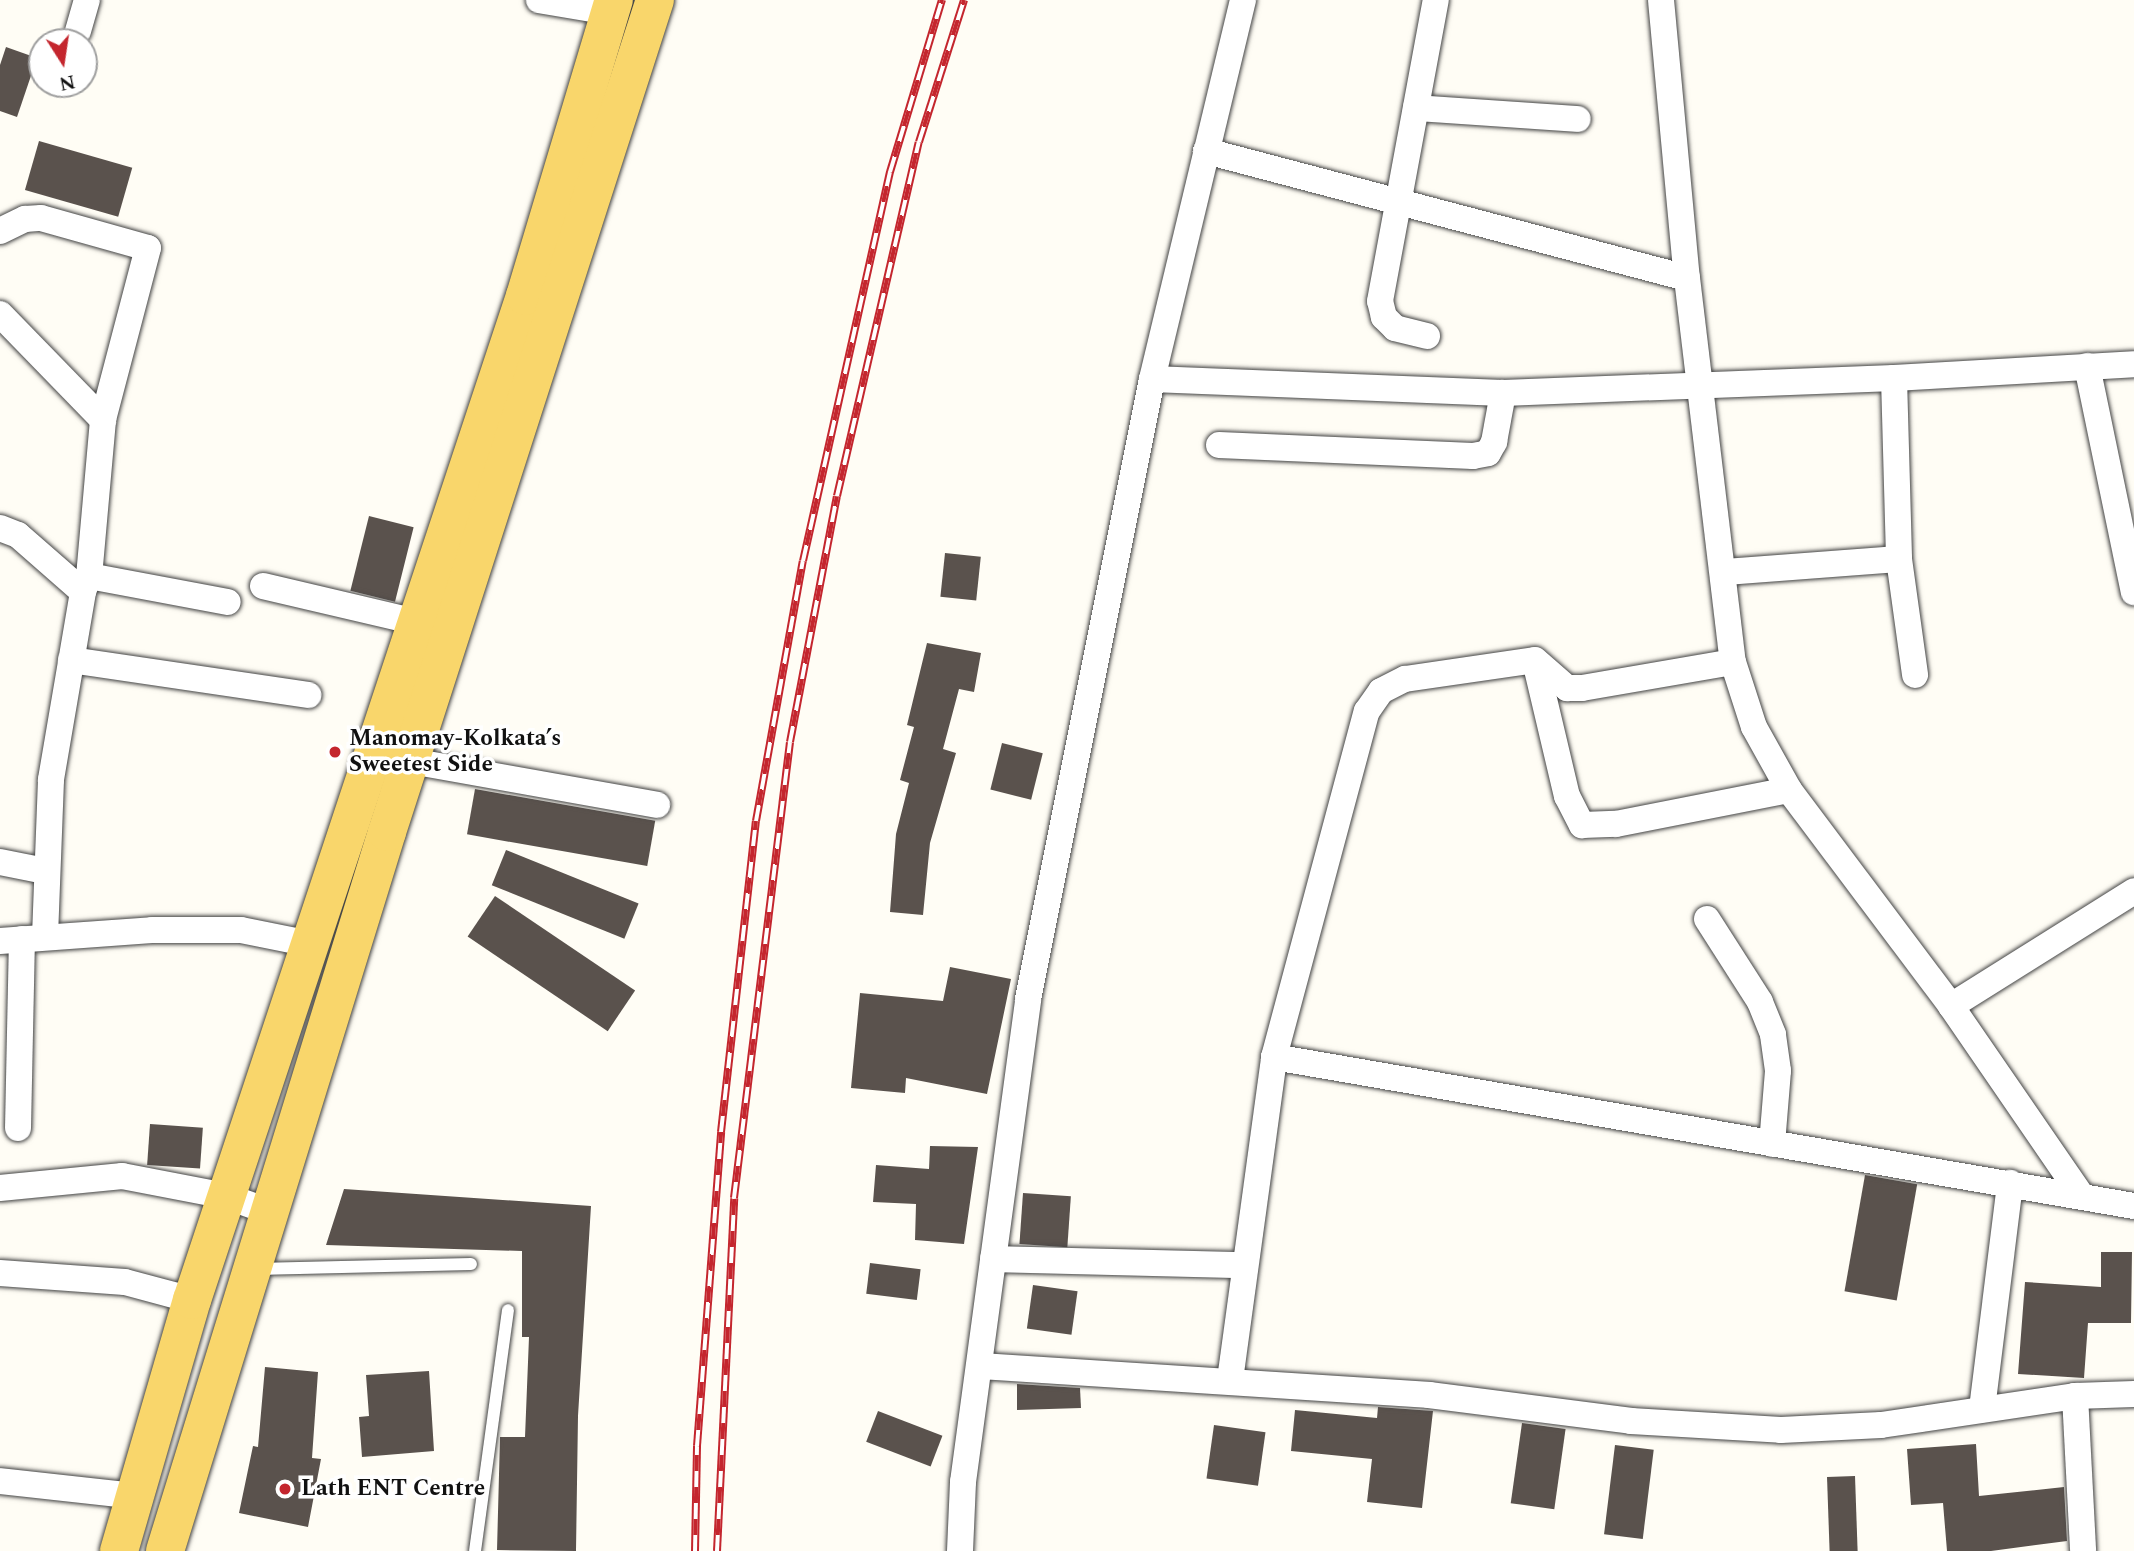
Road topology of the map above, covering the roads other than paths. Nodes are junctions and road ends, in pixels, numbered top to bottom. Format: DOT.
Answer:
graph roads {
  1 [pos="86,0"];
  2 [pos="539,0"];
  3 [pos="655,0"];
  4 [pos="1243,0"];
  5 [pos="1436,0"];
  6 [pos="1661,0"];
  7 [pos="612,6"];
  8 [pos="79,28"];
  9 [pos="1416,108"];
  10 [pos="1578,119"];
  11 [pos="1206,151"];
  12 [pos="1398,200"];
  13 [pos="0,231"];
  14 [pos="1687,278"];
  15 [pos="0,314"];
  16 [pos="1427,336"];
  17 [pos="2134,364"];
  18 [pos="2087,366"];
  19 [pos="1152,379"];
  20 [pos="1894,379"];
  21 [pos="1700,386"];
  22 [pos="1503,393"];
  23 [pos="103,420"];
  24 [pos="1219,445"];
  25 [pos="0,528"];
  26 [pos="1899,559"];
  27 [pos="1725,572"];
  28 [pos="86,584"];
  29 [pos="263,586"];
  30 [pos="2134,593"];
  31 [pos="228,602"];
  32 [pos="416,622"];
  33 [pos="71,660"];
  34 [pos="1535,660"];
  35 [pos="1733,662"];
  36 [pos="1915,674"];
  37 [pos="308,695"];
  38 [pos="411,761"];
  39 [pos="1789,790"];
  40 [pos="657,805"];
  41 [pos="0,862"];
  42 [pos="46,871"];
  43 [pos="2134,891"];
  44 [pos="1707,919"];
  45 [pos="23,939"];
  46 [pos="311,944"];
  47 [pos="1951,1006"];
  48 [pos="1274,1057"];
  49 [pos="18,1128"];
  50 [pos="1772,1144"];
  51 [pos="2010,1183"];
  52 [pos="0,1188"];
  53 [pos="2080,1194"];
  54 [pos="226,1196"];
  55 [pos="2134,1206"];
  56 [pos="270,1212"];
  57 [pos="993,1259"];
  58 [pos="471,1264"];
  59 [pos="1242,1265"];
  60 [pos="252,1269"];
  61 [pos="0,1273"];
  62 [pos="192,1300"];
  63 [pos="508,1310"];
  64 [pos="982,1366"];
  65 [pos="1230,1380"];
  66 [pos="2134,1394"];
  67 [pos="2075,1396"];
  68 [pos="1982,1409"];
  69 [pos="0,1481"];
  70 [pos="135,1496"];
  71 [pos="119,1551"];
  72 [pos="165,1551"];
  73 [pos="474,1551"];
  74 [pos="960,1551"];
  75 [pos="2083,1551"];
  1 -- 8 [label="street"];
  2 -- 7 [label="street"];
  3 -- 38 [label="main road"];
  4 -- 11 [label="street"];
  5 -- 9 [label="street"];
  6 -- 14 [label="street"];
  7 -- 32 [label="main road"];
  9 -- 10 [label="street"];
  9 -- 12 [label="street"];
  11 -- 12 [label="street"];
  11 -- 19 [label="street"];
  12 -- 14 [label="street"];
  12 -- 16 [label="street"];
  13 -- 23 [label="street"];
  14 -- 21 [label="street"];
  15 -- 23 [label="street"];
  17 -- 18 [label="street"];
  18 -- 20 [label="street"];
  18 -- 30 [label="street"];
  19 -- 22 [label="street"];
  19 -- 57 [label="street"];
  20 -- 21 [label="street"];
  20 -- 26 [label="street"];
  21 -- 22 [label="street"];
  21 -- 27 [label="street"];
  22 -- 24 [label="street"];
  23 -- 28 [label="street"];
  25 -- 28 [label="street"];
  26 -- 27 [label="street"];
  26 -- 36 [label="street"];
  27 -- 35 [label="street"];
  28 -- 31 [label="street"];
  28 -- 33 [label="street"];
  29 -- 32 [label="street"];
  32 -- 46 [label="main road"];
  33 -- 37 [label="street"];
  33 -- 42 [label="street"];
  34 -- 35 [label="street"];
  34 -- 39 [label="street"];
  34 -- 48 [label="street"];
  35 -- 39 [label="street"];
  38 -- 40 [label="street"];
  38 -- 56 [label="main road"];
  39 -- 47 [label="street"];
  41 -- 42 [label="street"];
  42 -- 45 [label="street"];
  43 -- 47 [label="street"];
  44 -- 50 [label="street"];
  45 -- 46 [label="street"];
  45 -- 49 [label="street"];
  46 -- 54 [label="main road"];
  47 -- 53 [label="street"];
  48 -- 50 [label="street"];
  48 -- 59 [label="street"];
  50 -- 51 [label="street"];
  51 -- 53 [label="street"];
  51 -- 68 [label="street"];
  52 -- 54 [label="street"];
  53 -- 55 [label="street"];
  54 -- 56 [label="street"];
  54 -- 62 [label="main road"];
  56 -- 60 [label="main road"];
  57 -- 59 [label="street"];
  57 -- 64 [label="street"];
  58 -- 60 [label="lane"];
  59 -- 65 [label="street"];
  60 -- 72 [label="main road"];
  61 -- 62 [label="street"];
  62 -- 70 [label="main road"];
  63 -- 73 [label="lane"];
  64 -- 65 [label="street"];
  64 -- 74 [label="street"];
  65 -- 68 [label="street"];
  66 -- 67 [label="street"];
  67 -- 68 [label="street"];
  67 -- 75 [label="street"];
  69 -- 70 [label="street"];
  70 -- 71 [label="main road"];
}
